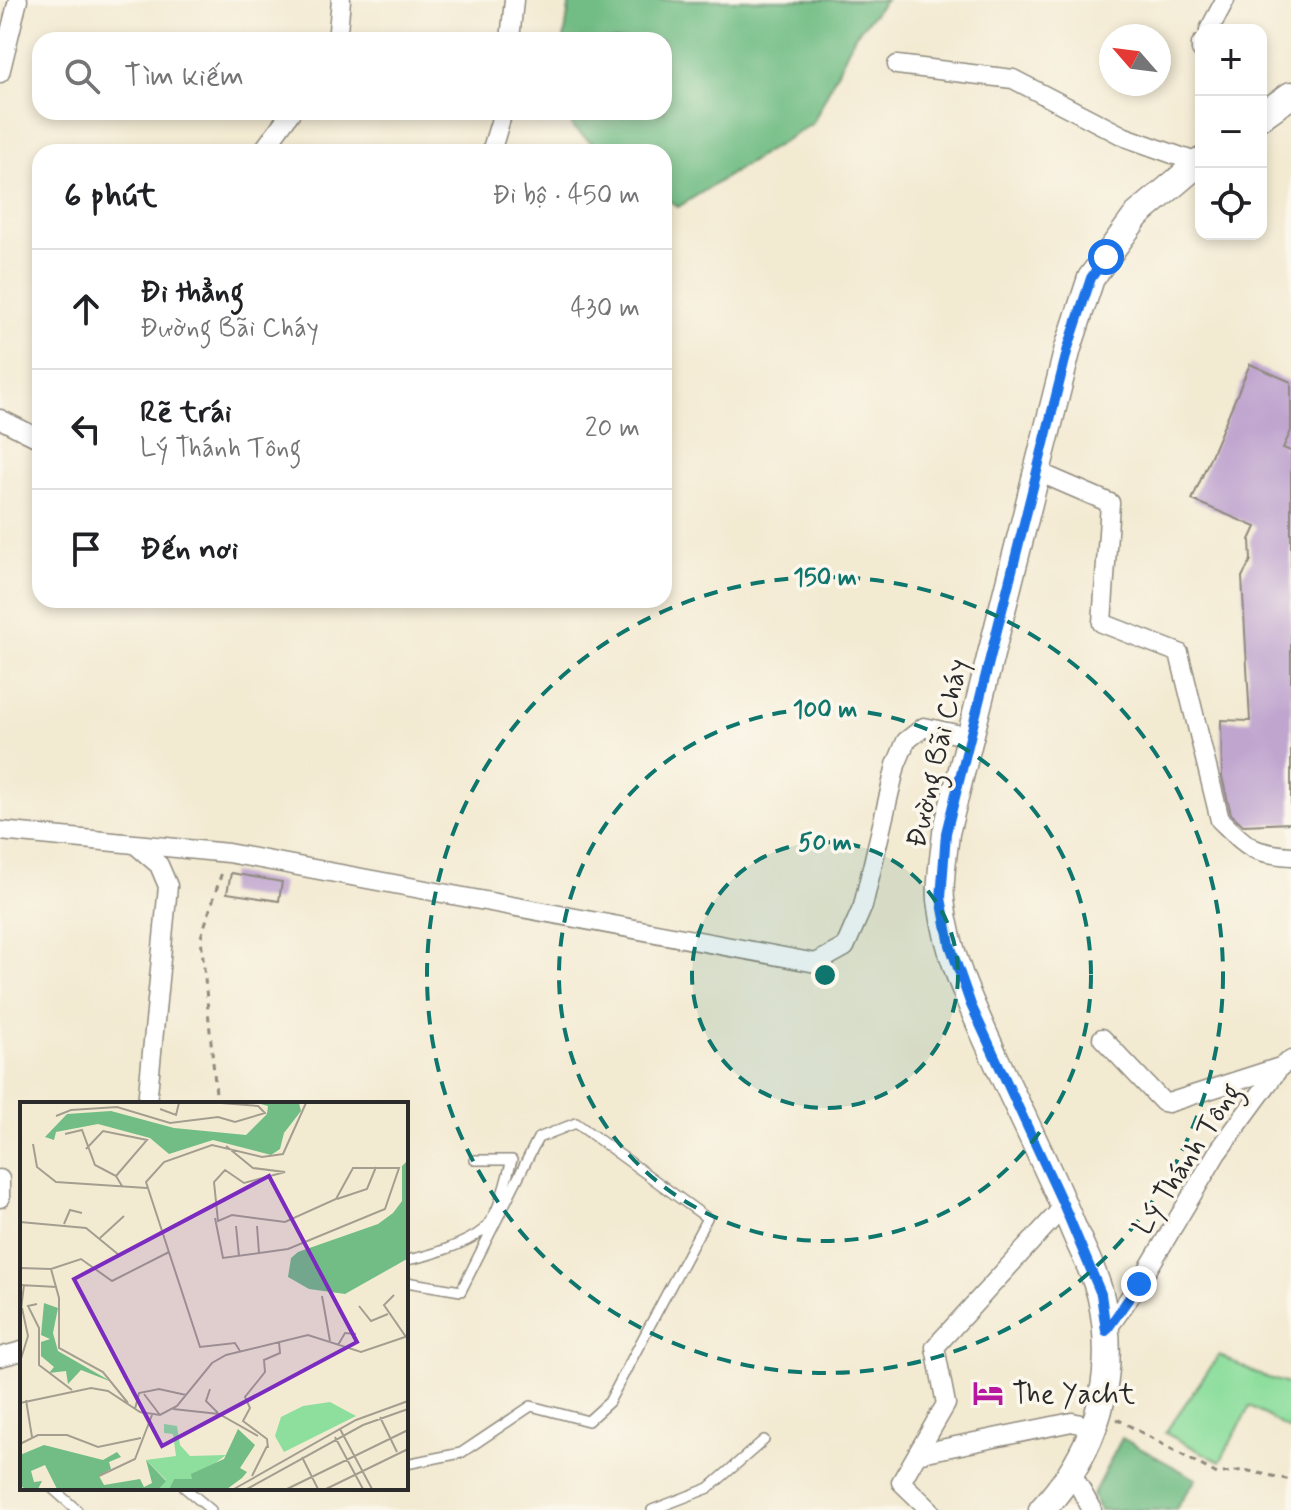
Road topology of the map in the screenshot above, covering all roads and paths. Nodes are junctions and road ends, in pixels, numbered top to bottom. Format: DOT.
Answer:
graph roads {
  1 [pos="18,0"];
  2 [pos="341,0"];
  3 [pos="514,0"];
  4 [pos="1225,0"];
  5 [pos="1212,24"];
  6 [pos="338,32"];
  7 [pos="511,32"];
  8 [pos="897,65"];
  9 [pos="0,73"];
  10 [pos="1291,95"];
  11 [pos="1267,112"];
  12 [pos="285,120"];
  13 [pos="501,120"];
  14 [pos="268,144"];
  15 [pos="493,144"];
  16 [pos="1195,160"];
  17 [pos="1195,166"];
  18 [pos="0,419"];
  19 [pos="32,435"];
  20 [pos="1036,471"];
  21 [pos="970,737"];
  22 [pos="0,831"];
  23 [pos="137,846"];
  24 [pos="228,853"];
  25 [pos="1291,856"];
  26 [pos="1102,1038"];
  27 [pos="1286,1063"];
  28 [pos="147,1102"];
  29 [pos="217,1102"];
  30 [pos="530,1154"];
  31 [pos="475,1160"];
  32 [pos="512,1160"];
  33 [pos="0,1179"];
  34 [pos="0,1198"];
  35 [pos="1064,1206"];
  36 [pos="408,1260"];
  37 [pos="408,1282"];
  38 [pos="1106,1331"];
  39 [pos="20,1352"];
  40 [pos="0,1357"];
  41 [pos="1097,1420"];
  42 [pos="764,1440"];
  43 [pos="917,1454"];
  44 [pos="408,1464"];
  45 [pos="1072,1473"];
  46 [pos="1291,1480"];
  47 [pos="54,1490"];
  48 [pos="187,1490"];
  49 [pos="77,1510"];
  50 [pos="211,1510"];
  51 [pos="652,1510"];
  52 [pos="930,1510"];
  53 [pos="1042,1510"];
  54 [pos="1092,1510"];
  1 -- 9 [label="street"];
  2 -- 6 [label="street"];
  3 -- 7 [label="street"];
  4 -- 5 [label="street"];
  8 -- 16 [label="street"];
  10 -- 11 [label="main road"];
  12 -- 14 [label="street"];
  13 -- 15 [label="street"];
  17 -- 20 [label="main road, Đường Bãi Cháy"];
  18 -- 19 [label="street"];
  20 -- 21 [label="main road, Đường Bãi Cháy"];
  20 -- 25 [label="street"];
  21 -- 24 [label="street"];
  21 -- 35 [label="main road, Đường Bãi Cháy"];
  22 -- 23 [label="street"];
  23 -- 24 [label="street"];
  23 -- 28 [label="street"];
  24 -- 29 [label="path"];
  26 -- 27 [label="street"];
  27 -- 38 [label="street, Lý Thánh Tông"];
  30 -- 32 [label="lane"];
  30 -- 37 [label="lane"];
  30 -- 44 [label="lane"];
  31 -- 32 [label="lane"];
  32 -- 36 [label="lane"];
  33 -- 34 [label="street"];
  35 -- 38 [label="main road, Đường Bãi Cháy"];
  35 -- 43 [label="street"];
  38 -- 41 [label="main road, Đường Bãi Cháy"];
  39 -- 40 [label="street"];
  41 -- 43 [label="street"];
  41 -- 45 [label="main road, Đường Bãi Cháy"];
  41 -- 46 [label="path"];
  42 -- 51 [label="lane"];
  43 -- 52 [label="street"];
  45 -- 53 [label="main road, Đường Bãi Cháy"];
  45 -- 54 [label="street"];
  47 -- 49 [label="lane"];
  48 -- 50 [label="lane"];
}
